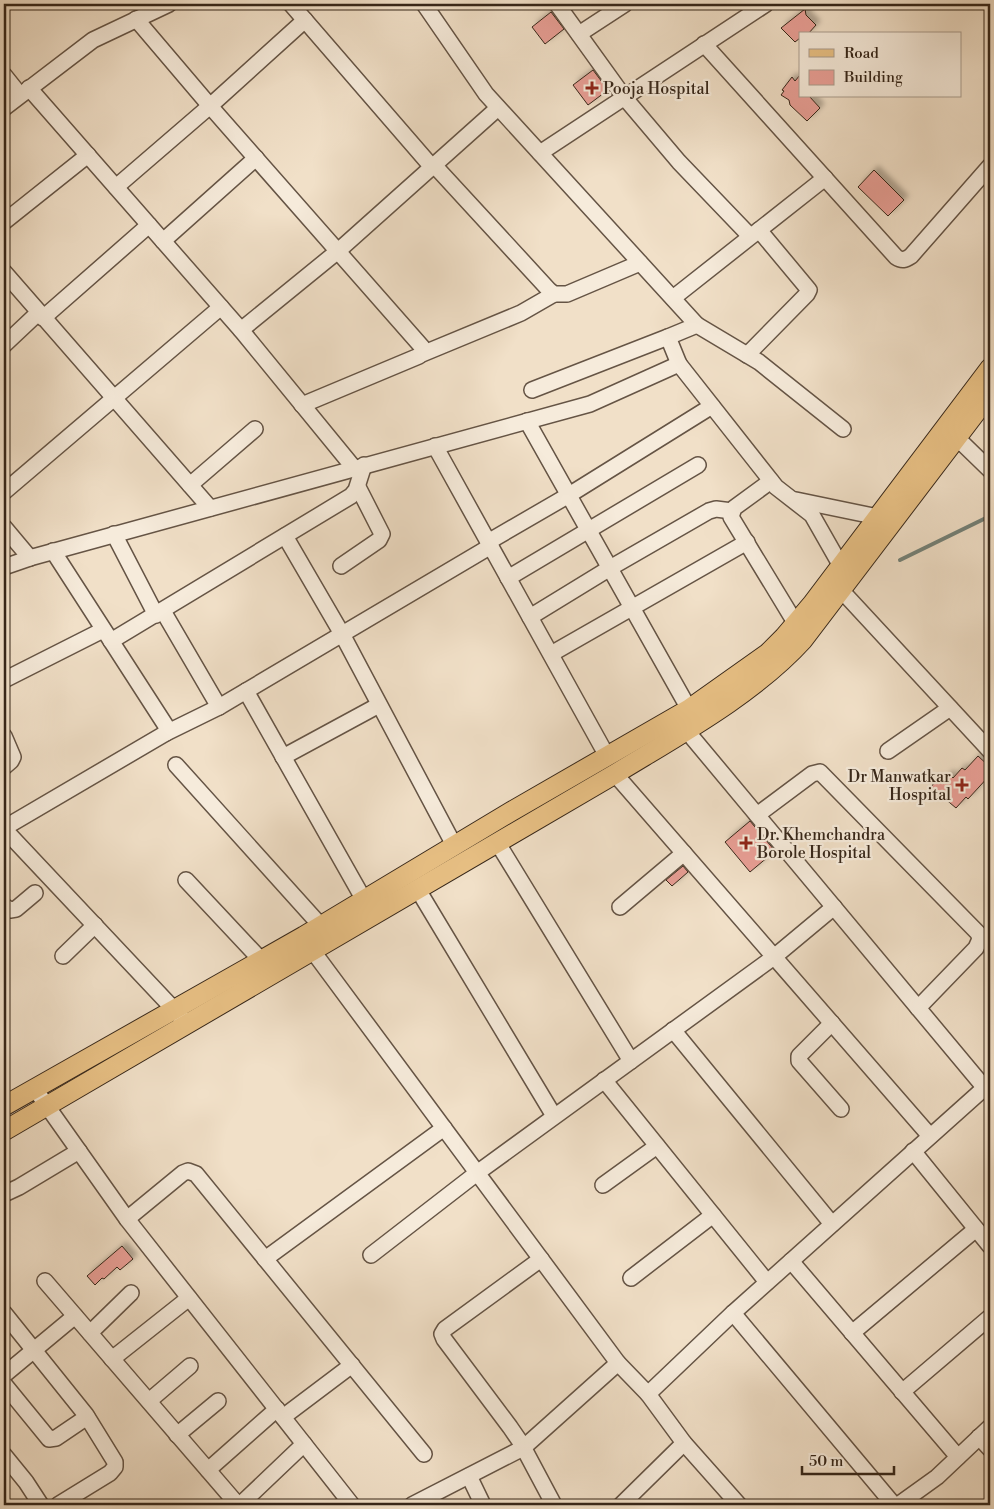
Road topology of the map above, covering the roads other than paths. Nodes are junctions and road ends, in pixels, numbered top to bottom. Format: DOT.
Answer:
graph roads {
  1 [pos="169,4"];
  2 [pos="290,4"];
  3 [pos="424,4"];
  4 [pos="557,4"];
  5 [pos="625,4"];
  6 [pos="766,4"];
  7 [pos="136,19"];
  8 [pos="305,20"];
  9 [pos="579,34"];
  10 [pos="704,44"];
  11 [pos="4,76"];
  12 [pos="25,92"];
  13 [pos="624,97"];
  14 [pos="210,106"];
  15 [pos="4,108"];
  16 [pos="498,108"];
  17 [pos="540,153"];
  18 [pos="88,155"];
  19 [pos="256,158"];
  20 [pos="433,166"];
  21 [pos="990,166"];
  22 [pos="825,178"];
  23 [pos="116,187"];
  24 [pos="4,222"];
  25 [pos="149,225"];
  26 [pos="755,233"];
  27 [pos="163,241"];
  28 [pos="338,251"];
  29 [pos="640,263"];
  30 [pos="4,272"];
  31 [pos="554,294"];
  32 [pos="672,298"];
  33 [pos="221,307"];
  34 [pos="41,316"];
  35 [pos="697,325"];
  36 [pos="241,330"];
  37 [pos="668,337"];
  38 [pos="4,345"];
  39 [pos="422,354"];
  40 [pos="747,355"];
  41 [pos="679,364"];
  42 [pos="990,368"];
  43 [pos="532,390"];
  44 [pos="990,394"];
  45 [pos="113,398"];
  46 [pos="302,404"];
  47 [pos="712,406"];
  48 [pos="526,421"];
  49 [pos="255,429"];
  50 [pos="843,429"];
  51 [pos="957,438"];
  52 [pos="435,446"];
  53 [pos="698,464"];
  54 [pos="359,467"];
  55 [pos="990,470"];
  56 [pos="771,481"];
  57 [pos="190,485"];
  58 [pos="358,487"];
  59 [pos="4,492"];
  60 [pos="569,495"];
  61 [pos="792,499"];
  62 [pos="210,508"];
  63 [pos="732,511"];
  64 [pos="878,517"];
  65 [pos="4,527"];
  66 [pos="588,529"];
  67 [pos="114,534"];
  68 [pos="285,536"];
  69 [pos="747,542"];
  70 [pos="490,544"];
  71 [pos="52,551"];
  72 [pos="30,558"];
  73 [pos="341,566"];
  74 [pos="841,566"];
  75 [pos="4,567"];
  76 [pos="610,568"];
  77 [pos="508,578"];
  78 [pos="841,590"];
  79 [pos="632,606"];
  80 [pos="160,613"];
  81 [pos="530,617"];
  82 [pos="796,624"];
  83 [pos="342,634"];
  84 [pos="107,636"];
  85 [pos="551,654"];
  86 [pos="4,680"];
  87 [pos="246,691"];
  88 [pos="379,705"];
  89 [pos="219,707"];
  90 [pos="689,708"];
  91 [pos="950,708"];
  92 [pos="686,730"];
  93 [pos="166,733"];
  94 [pos="4,736"];
  95 [pos="990,750"];
  96 [pos="888,751"];
  97 [pos="607,756"];
  98 [pos="283,757"];
  99 [pos="176,764"];
  100 [pos="4,767"];
  101 [pos="615,774"];
  102 [pos="757,815"];
  103 [pos="4,828"];
  104 [pos="497,842"];
  105 [pos="454,845"];
  106 [pos="684,853"];
  107 [pos="186,880"];
  108 [pos="417,888"];
  109 [pos="35,893"];
  110 [pos="364,900"];
  111 [pos="4,906"];
  112 [pos="620,907"];
  113 [pos="834,907"];
  114 [pos="95,925"];
  115 [pos="321,926"];
  116 [pos="990,932"];
  117 [pos="979,944"];
  118 [pos="312,950"];
  119 [pos="63,956"];
  120 [pos="774,957"];
  121 [pos="262,960"];
  122 [pos="918,1008"];
  123 [pos="181,1016"];
  124 [pos="832,1023"];
  125 [pos="673,1030"];
  126 [pos="631,1061"];
  127 [pos="604,1080"];
  128 [pos="987,1085"];
  129 [pos="35,1088"];
  130 [pos="4,1106"];
  131 [pos="46,1106"];
  132 [pos="841,1109"];
  133 [pos="554,1116"];
  134 [pos="444,1128"];
  135 [pos="4,1131"];
  136 [pos="930,1136"];
  137 [pos="657,1146"];
  138 [pos="79,1151"];
  139 [pos="912,1152"];
  140 [pos="477,1173"];
  141 [pos="603,1186"];
  142 [pos="4,1194"];
  143 [pos="713,1215"];
  144 [pos="127,1218"];
  145 [pos="832,1224"];
  146 [pos="976,1229"];
  147 [pos="990,1246"];
  148 [pos="371,1255"];
  149 [pos="265,1259"];
  150 [pos="541,1259"];
  151 [pos="791,1261"];
  152 [pos="762,1276"];
  153 [pos="631,1278"];
  154 [pos="45,1281"];
  155 [pos="131,1293"];
  156 [pos="189,1298"];
  157 [pos="4,1313"];
  158 [pos="733,1313"];
  159 [pos="75,1316"];
  160 [pos="990,1316"];
  161 [pos="90,1333"];
  162 [pos="852,1333"];
  163 [pos="34,1350"];
  164 [pos="112,1359"];
  165 [pos="352,1365"];
  166 [pos="190,1366"];
  167 [pos="623,1369"];
  168 [pos="4,1375"];
  169 [pos="4,1384"];
  170 [pos="645,1391"];
  171 [pos="902,1392"];
  172 [pos="149,1401"];
  173 [pos="218,1401"];
  174 [pos="280,1413"];
  175 [pos="88,1417"];
  176 [pos="985,1432"];
  177 [pos="177,1435"];
  178 [pos="684,1443"];
  179 [pos="304,1444"];
  180 [pos="522,1445"];
  181 [pos="990,1449"];
  182 [pos="424,1454"];
  183 [pos="4,1455"];
  184 [pos="958,1457"];
  185 [pos="208,1470"];
  186 [pos="469,1476"];
  187 [pos="732,1503"];
  188 [pos="41,1505"];
  189 [pos="58,1505"];
  190 [pos="239,1505"];
  191 [pos="352,1505"];
  192 [pos="412,1505"];
  193 [pos="483,1505"];
  194 [pos="554,1505"];
  195 [pos="621,1505"];
  196 [pos="894,1505"];
  197 [pos="898,1505"];
  1 -- 7 [label="street"];
  2 -- 8 [label="street"];
  3 -- 16 [label="street"];
  4 -- 9 [label="street"];
  5 -- 9 [label="street"];
  6 -- 10 [label="street"];
  7 -- 12 [label="street"];
  7 -- 14 [label="street"];
  8 -- 14 [label="street"];
  8 -- 20 [label="street"];
  9 -- 13 [label="street"];
  10 -- 13 [label="street"];
  10 -- 22 [label="street"];
  11 -- 12 [label="street"];
  12 -- 15 [label="street"];
  12 -- 18 [label="street"];
  13 -- 17 [label="street"];
  13 -- 26 [label="street"];
  14 -- 19 [label="street"];
  14 -- 23 [label="street"];
  16 -- 17 [label="street"];
  16 -- 20 [label="street"];
  17 -- 29 [label="street"];
  18 -- 23 [label="street"];
  18 -- 24 [label="street"];
  19 -- 27 [label="street"];
  19 -- 28 [label="street"];
  20 -- 28 [label="street"];
  20 -- 31 [label="street"];
  21 -- 22 [label="street"];
  22 -- 26 [label="street"];
  23 -- 25 [label="street"];
  25 -- 27 [label="street"];
  25 -- 34 [label="street"];
  26 -- 32 [label="street"];
  26 -- 40 [label="street"];
  27 -- 33 [label="street"];
  28 -- 36 [label="street"];
  28 -- 39 [label="street"];
  29 -- 31 [label="street"];
  29 -- 32 [label="street"];
  30 -- 34 [label="street"];
  31 -- 39 [label="street"];
  32 -- 35 [label="street"];
  33 -- 36 [label="street"];
  33 -- 45 [label="street"];
  34 -- 38 [label="street"];
  34 -- 45 [label="street"];
  35 -- 37 [label="street"];
  35 -- 40 [label="street"];
  36 -- 46 [label="street"];
  37 -- 41 [label="street"];
  37 -- 43 [label="street"];
  39 -- 46 [label="street"];
  40 -- 50 [label="street"];
  41 -- 47 [label="street"];
  41 -- 48 [label="street"];
  42 -- 64 [label="main road"];
  44 -- 51 [label="main road"];
  45 -- 57 [label="street"];
  45 -- 59 [label="street"];
  46 -- 54 [label="street"];
  47 -- 56 [label="street"];
  47 -- 60 [label="street"];
  48 -- 52 [label="street"];
  48 -- 60 [label="street"];
  49 -- 57 [label="street"];
  51 -- 55 [label="street"];
  51 -- 78 [label="main road"];
  52 -- 54 [label="street"];
  52 -- 70 [label="street"];
  53 -- 66 [label="street"];
  54 -- 58 [label="street"];
  54 -- 62 [label="street"];
  56 -- 61 [label="street"];
  56 -- 63 [label="street"];
  57 -- 62 [label="street"];
  58 -- 68 [label="street"];
  58 -- 73 [label="street"];
  60 -- 66 [label="street"];
  60 -- 70 [label="street"];
  61 -- 64 [label="street"];
  61 -- 74 [label="street"];
  62 -- 67 [label="street"];
  63 -- 69 [label="street"];
  63 -- 76 [label="street"];
  64 -- 74 [label="main road"];
  65 -- 72 [label="street"];
  66 -- 76 [label="street"];
  66 -- 77 [label="street"];
  67 -- 71 [label="street"];
  67 -- 80 [label="street"];
  68 -- 80 [label="street"];
  68 -- 83 [label="street"];
  69 -- 79 [label="street"];
  69 -- 82 [label="street"];
  70 -- 77 [label="street"];
  70 -- 83 [label="street"];
  71 -- 72 [label="street"];
  71 -- 84 [label="street"];
  72 -- 75 [label="street"];
  74 -- 82 [label="main road"];
  76 -- 79 [label="street"];
  76 -- 81 [label="street"];
  77 -- 81 [label="street"];
  78 -- 91 [label="street"];
  78 -- 92 [label="main road"];
  79 -- 85 [label="street"];
  79 -- 90 [label="street"];
  80 -- 84 [label="street"];
  80 -- 89 [label="street"];
  81 -- 85 [label="street"];
  82 -- 90 [label="main road"];
  83 -- 87 [label="street"];
  83 -- 88 [label="street"];
  84 -- 86 [label="street"];
  84 -- 93 [label="street"];
  85 -- 97 [label="street"];
  87 -- 89 [label="street"];
  87 -- 98 [label="street"];
  88 -- 98 [label="street"];
  88 -- 105 [label="street"];
  89 -- 93 [label="street"];
  90 -- 97 [label="main road"];
  91 -- 95 [label="street"];
  91 -- 96 [label="street"];
  92 -- 101 [label="main road"];
  92 -- 102 [label="street"];
  93 -- 103 [label="street"];
  94 -- 100 [label="street"];
  97 -- 105 [label="main road"];
  98 -- 110 [label="street"];
  99 -- 115 [label="street"];
  101 -- 104 [label="main road"];
  101 -- 106 [label="street"];
  102 -- 113 [label="street"];
  102 -- 117 [label="street"];
  103 -- 114 [label="street"];
  104 -- 108 [label="main road"];
  104 -- 126 [label="street"];
  105 -- 110 [label="main road"];
  106 -- 112 [label="street"];
  106 -- 120 [label="street"];
  107 -- 121 [label="street"];
  108 -- 118 [label="main road"];
  108 -- 133 [label="street"];
  109 -- 111 [label="street"];
  110 -- 115 [label="main road"];
  113 -- 120 [label="street"];
  113 -- 122 [label="street"];
  114 -- 119 [label="street"];
  114 -- 123 [label="street"];
  115 -- 121 [label="main road"];
  116 -- 117 [label="street"];
  117 -- 122 [label="street"];
  118 -- 123 [label="main road"];
  118 -- 134 [label="street"];
  120 -- 124 [label="street"];
  120 -- 125 [label="street"];
  121 -- 123 [label="main road"];
  122 -- 128 [label="street"];
  123 -- 129 [label="main road"];
  123 -- 131 [label="main road"];
  124 -- 132 [label="street"];
  124 -- 136 [label="street"];
  125 -- 126 [label="street"];
  125 -- 145 [label="street"];
  126 -- 127 [label="street"];
  127 -- 133 [label="street"];
  127 -- 137 [label="street"];
  128 -- 136 [label="street"];
  129 -- 130 [label="main road"];
  129 -- 131 [label="street"];
  131 -- 135 [label="main road"];
  131 -- 138 [label="street"];
  133 -- 140 [label="street"];
  134 -- 140 [label="street"];
  134 -- 149 [label="street"];
  136 -- 139 [label="street"];
  137 -- 141 [label="street"];
  137 -- 143 [label="street"];
  138 -- 142 [label="street"];
  138 -- 144 [label="street"];
  139 -- 145 [label="street"];
  139 -- 146 [label="street"];
  140 -- 148 [label="street"];
  140 -- 150 [label="street"];
  143 -- 152 [label="street"];
  143 -- 153 [label="street"];
  144 -- 149 [label="street"];
  144 -- 156 [label="street"];
  145 -- 151 [label="street"];
  146 -- 147 [label="street"];
  146 -- 162 [label="street"];
  149 -- 165 [label="street"];
  150 -- 167 [label="street"];
  150 -- 180 [label="street"];
  151 -- 152 [label="street"];
  151 -- 162 [label="street"];
  152 -- 158 [label="street"];
  154 -- 159 [label="street"];
  155 -- 161 [label="street"];
  156 -- 164 [label="street"];
  156 -- 174 [label="street"];
  157 -- 163 [label="street"];
  158 -- 170 [label="street"];
  158 -- 196 [label="street"];
  159 -- 161 [label="street"];
  159 -- 163 [label="street"];
  160 -- 171 [label="street"];
  161 -- 164 [label="street"];
  162 -- 171 [label="street"];
  163 -- 168 [label="street"];
  163 -- 175 [label="street"];
  164 -- 172 [label="street"];
  165 -- 174 [label="street"];
  165 -- 182 [label="street"];
  166 -- 172 [label="street"];
  167 -- 170 [label="street"];
  167 -- 180 [label="street"];
  169 -- 175 [label="street"];
  170 -- 178 [label="street"];
  171 -- 184 [label="street"];
  172 -- 177 [label="street"];
  173 -- 177 [label="street"];
  174 -- 179 [label="street"];
  174 -- 185 [label="street"];
  175 -- 189 [label="street"];
  176 -- 181 [label="street"];
  176 -- 184 [label="street"];
  177 -- 185 [label="street"];
  178 -- 187 [label="street"];
  178 -- 195 [label="street"];
  179 -- 190 [label="street"];
  179 -- 191 [label="street"];
  180 -- 186 [label="street"];
  180 -- 194 [label="street"];
  183 -- 188 [label="street"];
  184 -- 197 [label="street"];
  185 -- 190 [label="street"];
  186 -- 192 [label="street"];
  186 -- 193 [label="street"];
}
